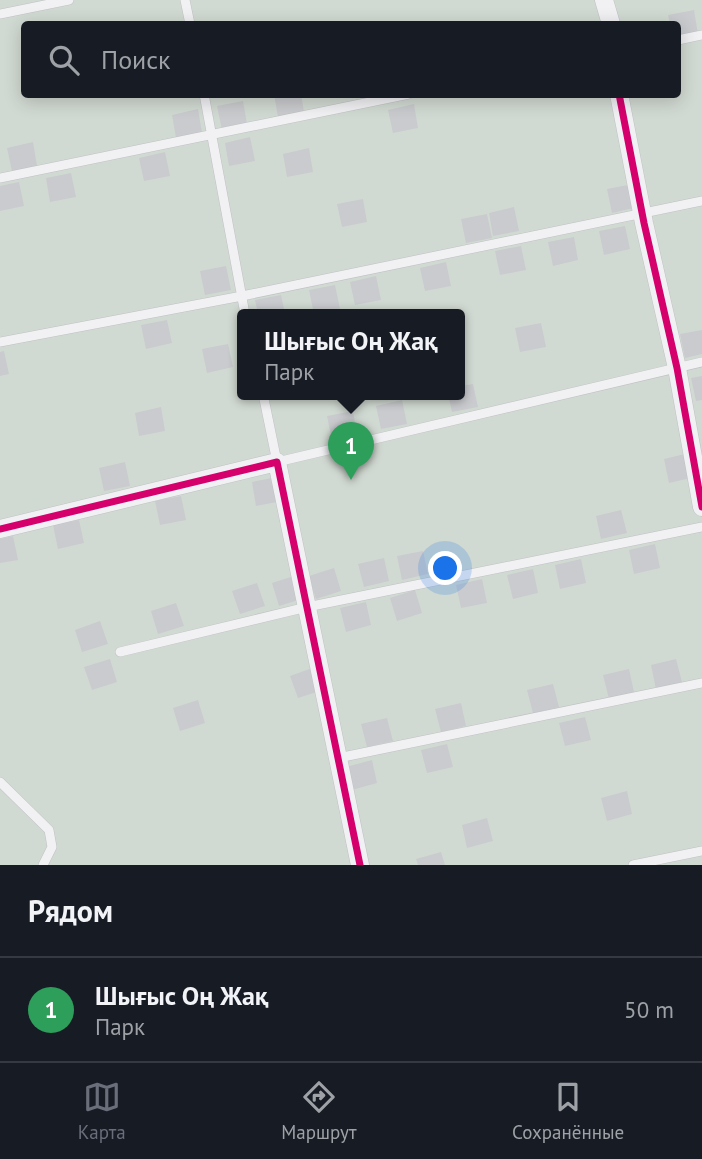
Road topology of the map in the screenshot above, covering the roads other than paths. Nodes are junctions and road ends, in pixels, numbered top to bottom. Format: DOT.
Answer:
graph roads {
  1 [pos="69,0"];
  2 [pos="185,0"];
  3 [pos="604,0"];
  4 [pos="0,14"];
  5 [pos="189,21"];
  6 [pos="610,21"];
  7 [pos="702,35"];
  8 [pos="681,39"];
  9 [pos="205,98"];
  10 [pos="390,98"];
  11 [pos="620,98"];
  12 [pos="212,135"];
  13 [pos="0,178"];
  14 [pos="702,201"];
  15 [pos="642,213"];
  16 [pos="242,296"];
  17 [pos="244,309"];
  18 [pos="0,342"];
  19 [pos="702,362"];
  20 [pos="677,368"];
  21 [pos="264,400"];
  22 [pos="277,461"];
  23 [pos="702,507"];
  24 [pos="702,527"];
  25 [pos="0,528"];
  26 [pos="307,607"];
  27 [pos="120,652"];
  28 [pos="702,683"];
  29 [pos="338,758"];
  30 [pos="0,782"];
  31 [pos="702,851"];
  32 [pos="43,865"];
  33 [pos="359,865"];
  34 [pos="633,865"];
  1 -- 4 [label="lane"];
  2 -- 5 [label="lane"];
  3 -- 6 [label="street"];
  7 -- 8 [label="lane"];
  9 -- 12 [label="lane"];
  10 -- 12 [label="lane"];
  11 -- 15 [label="street"];
  12 -- 13 [label="lane"];
  12 -- 16 [label="lane"];
  14 -- 15 [label="lane"];
  15 -- 16 [label="lane"];
  15 -- 20 [label="street"];
  16 -- 17 [label="lane"];
  16 -- 18 [label="lane"];
  19 -- 20 [label="lane"];
  20 -- 22 [label="lane"];
  20 -- 23 [label="street"];
  21 -- 22 [label="lane"];
  22 -- 25 [label="street"];
  22 -- 26 [label="street"];
  24 -- 26 [label="lane"];
  26 -- 27 [label="lane"];
  26 -- 29 [label="street"];
  28 -- 29 [label="lane"];
  29 -- 33 [label="street"];
  30 -- 32 [label="lane"];
  31 -- 34 [label="lane"];
}
